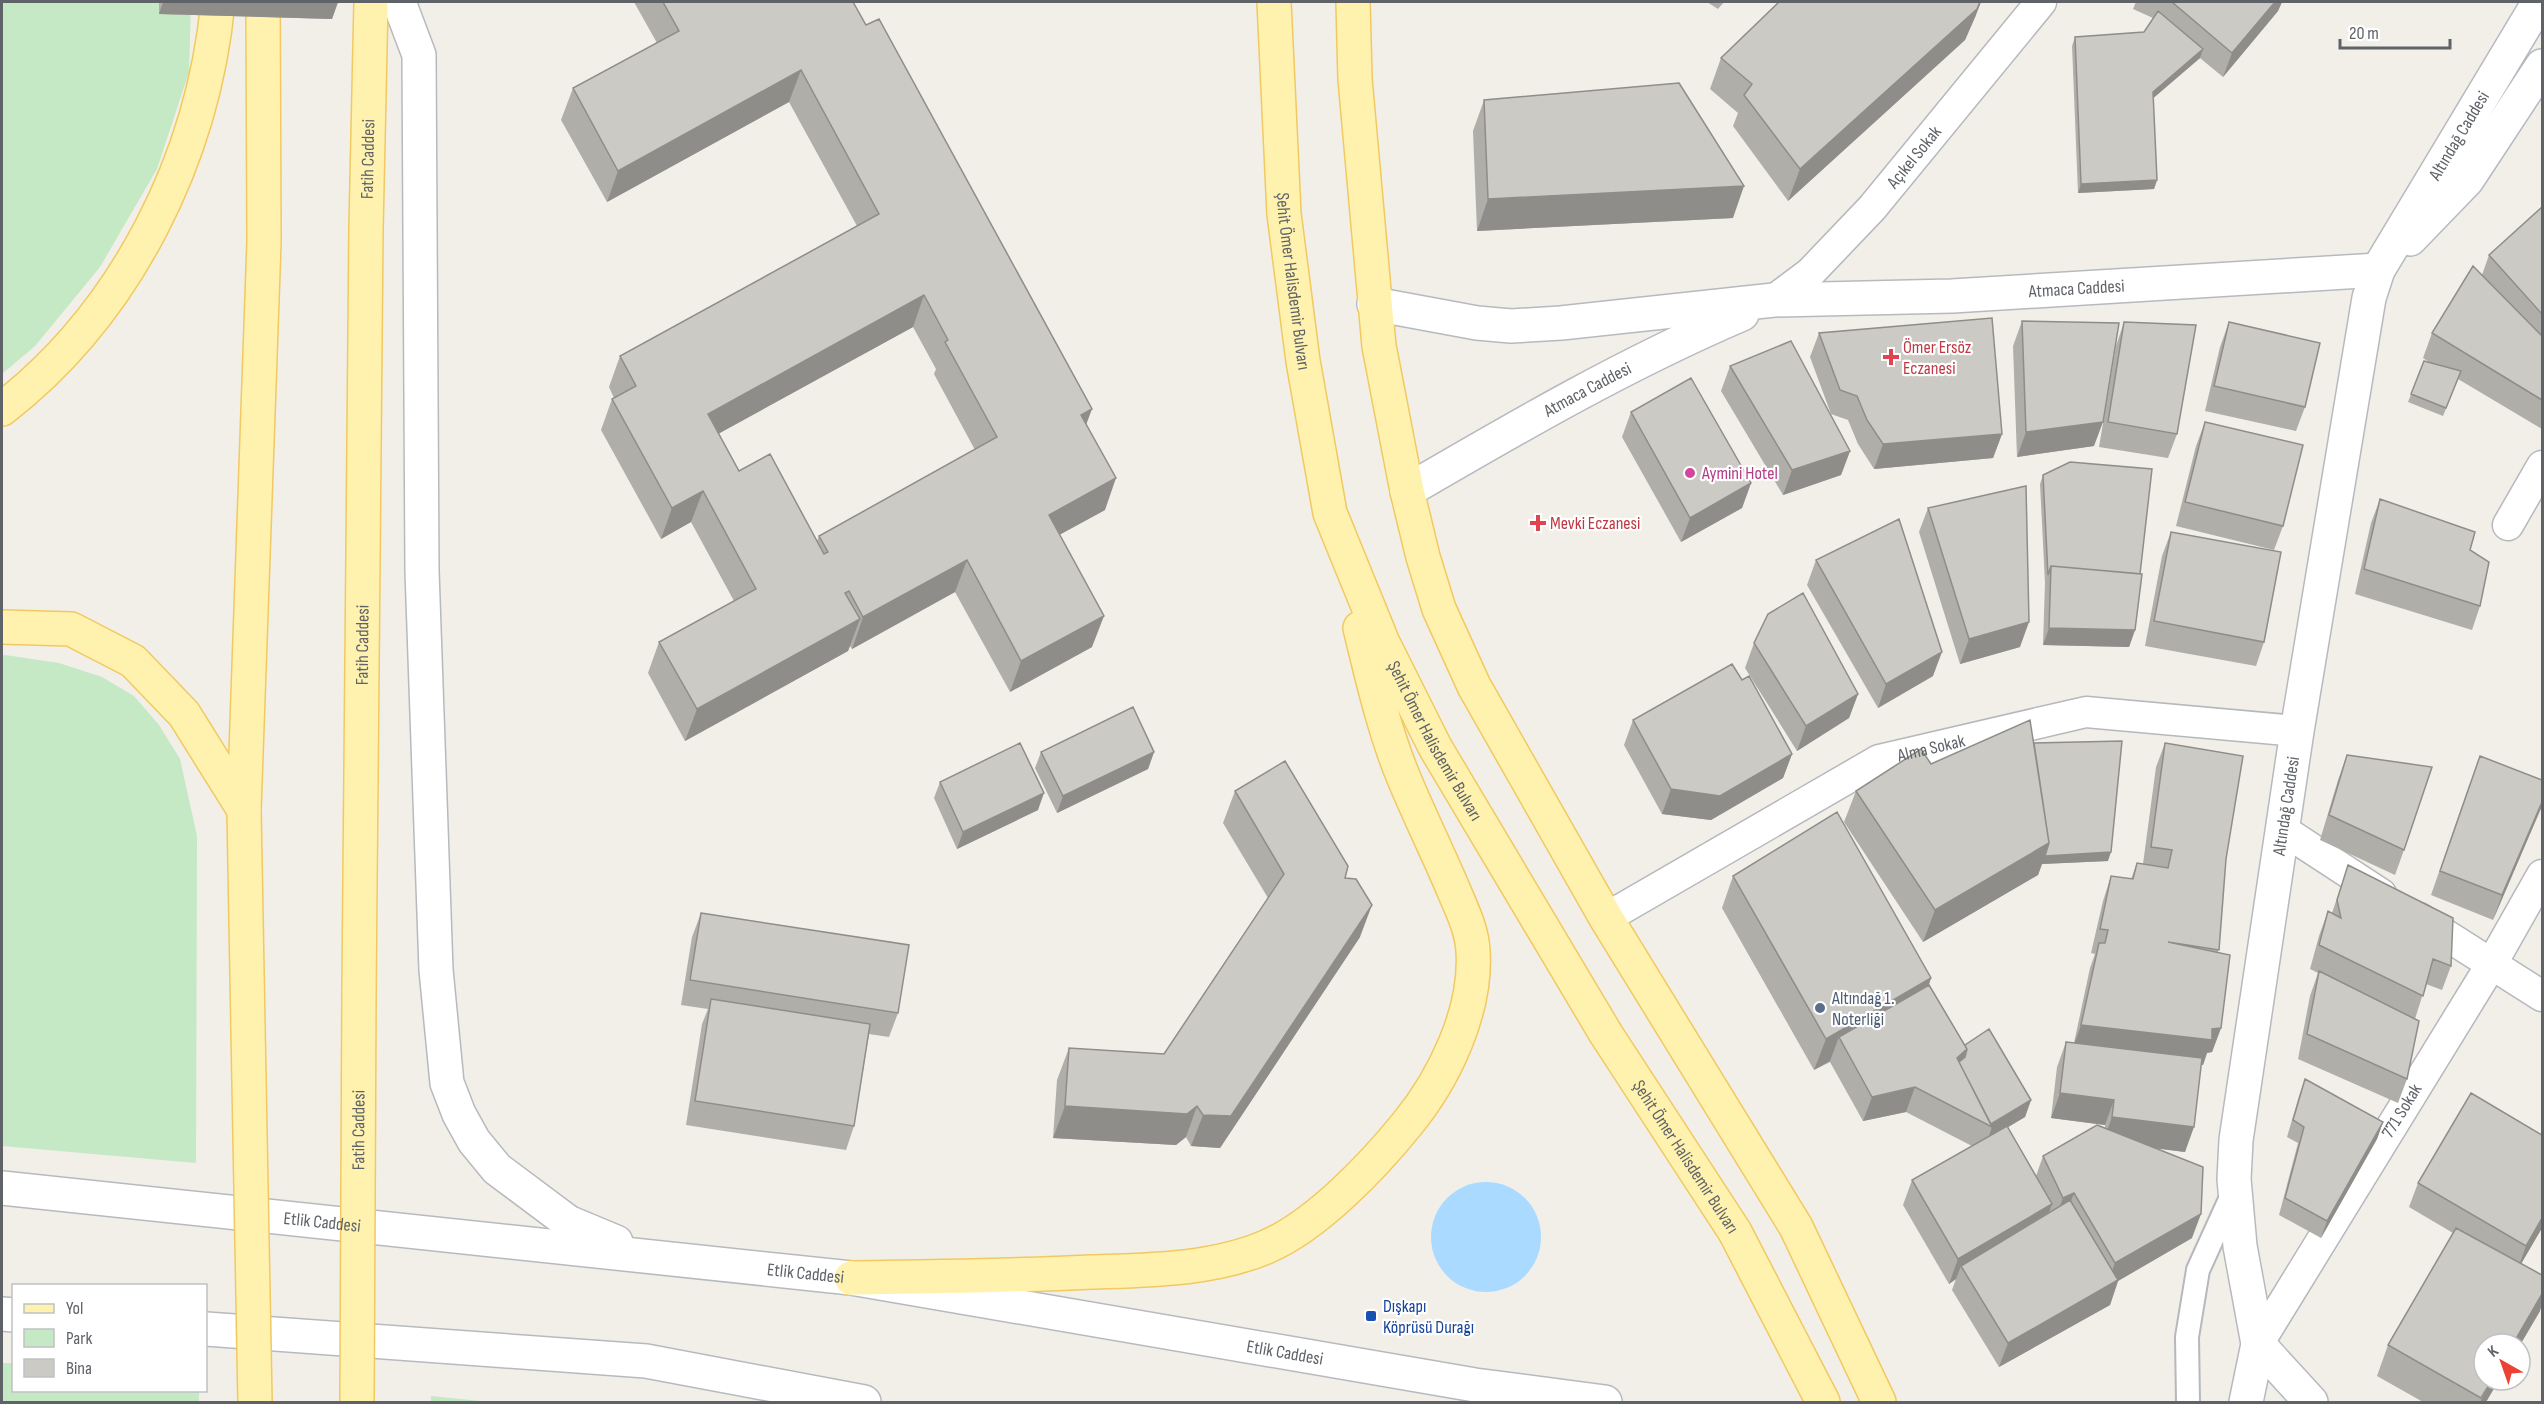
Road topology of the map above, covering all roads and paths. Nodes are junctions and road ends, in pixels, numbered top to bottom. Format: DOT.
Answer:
graph roads {
  1 [pos="218,2"];
  2 [pos="263,2"];
  3 [pos="371,2"];
  4 [pos="399,2"];
  5 [pos="1274,2"];
  6 [pos="1353,2"];
  7 [pos="2041,2"];
  8 [pos="2539,2"];
  9 [pos="2542,66"];
  10 [pos="2378,270"];
  11 [pos="1774,300"];
  12 [pos="1374,304"];
  13 [pos="2,409"];
  14 [pos="2542,466"];
  15 [pos="1407,491"];
  16 [pos="1330,513"];
  17 [pos="2508,525"];
  18 [pos="2,627"];
  19 [pos="2296,731"];
  20 [pos="244,810"];
  21 [pos="2283,830"];
  22 [pos="2542,875"];
  23 [pos="1606,918"];
  24 [pos="2491,965"];
  25 [pos="2542,996"];
  26 [pos="2,1188"];
  27 [pos="2235,1189"];
  28 [pos="648,1255"];
  29 [pos="851,1278"];
  30 [pos="207,1329"];
  31 [pos="2258,1344"];
  32 [pos="255,1402"];
  33 [pos="357,1402"];
  34 [pos="864,1402"];
  35 [pos="1605,1402"];
  36 [pos="1823,1402"];
  37 [pos="1879,1402"];
  38 [pos="2188,1402"];
  39 [pos="2246,1402"];
  40 [pos="2311,1402"];
  1 -- 13 [label="main road"];
  2 -- 20 [label="main road"];
  3 -- 33 [label="main road, Fatih Caddesi, bridge"];
  4 -- 28 [label="main road"];
  5 -- 16 [label="main road, Şehit Ömer Halisdemir Bulvarı"];
  6 -- 12 [label="main road"];
  7 -- 11 [label="street, Açıkel Sokak"];
  8 -- 10 [label="main road, Altındağ Caddesi"];
  9 -- 10 [label="main road, Altındağ Caddesi"];
  10 -- 11 [label="main road, Atmaca Caddesi"];
  10 -- 19 [label="main road, Altındağ Caddesi"];
  11 -- 12 [label="main road, Atmaca Caddesi"];
  11 -- 15 [label="main road, Atmaca Caddesi"];
  12 -- 15 [label="main road"];
  14 -- 17 [label="street"];
  15 -- 23 [label="main road"];
  16 -- 29 [label="main road"];
  16 -- 36 [label="main road, Şehit Ömer Halisdemir Bulvarı"];
  18 -- 20 [label="main road"];
  19 -- 21 [label="main road, Altındağ Caddesi"];
  19 -- 23 [label="street, Alma Sokak"];
  20 -- 32 [label="main road, bridge"];
  21 -- 24 [label="street"];
  21 -- 27 [label="main road, Altındağ Caddesi"];
  22 -- 24 [label="street, 771 Sokak"];
  23 -- 37 [label="main road"];
  24 -- 25 [label="street"];
  24 -- 31 [label="street, 771 Sokak"];
  26 -- 28 [label="main road, Etlik Caddesi"];
  27 -- 31 [label="main road, Altındağ Caddesi"];
  27 -- 38 [label="street"];
  28 -- 29 [label="main road, Etlik Caddesi"];
  29 -- 35 [label="main road, Etlik Caddesi"];
  30 -- 34 [label="main road"];
  31 -- 39 [label="main road, Altındağ Caddesi"];
  31 -- 40 [label="main road"];
}
